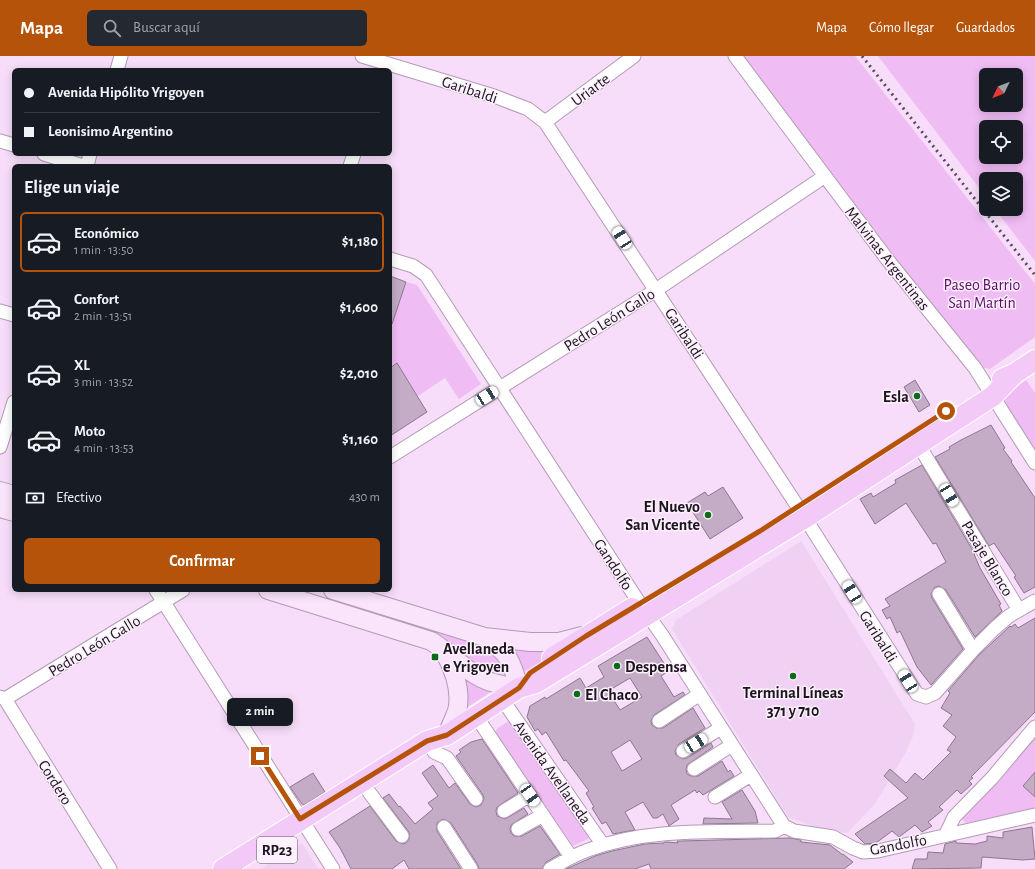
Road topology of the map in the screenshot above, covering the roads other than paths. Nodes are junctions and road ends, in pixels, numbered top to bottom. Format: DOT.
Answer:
graph roads {
  1 [pos="121,56"];
  2 [pos="362,56"];
  3 [pos="634,56"];
  4 [pos="735,56"];
  5 [pos="383,63"];
  6 [pos="118,68"];
  7 [pos="546,122"];
  8 [pos="0,141"];
  9 [pos="12,144"];
  10 [pos="50,156"];
  11 [pos="76,164"];
  12 [pos="825,176"];
  13 [pos="392,260"];
  14 [pos="656,290"];
  15 [pos="0,311"];
  16 [pos="12,314"];
  17 [pos="1035,360"];
  18 [pos="500,388"];
  19 [pos="990,391"];
  20 [pos="12,408"];
  21 [pos="918,444"];
  22 [pos="0,447"];
  23 [pos="392,456"];
  24 [pos="1035,463"];
  25 [pos="0,491"];
  26 [pos="12,494"];
  27 [pos="0,508"];
  28 [pos="12,511"];
  29 [pos="801,513"];
  30 [pos="157,592"];
  31 [pos="180,592"];
  32 [pos="275,592"];
  33 [pos="339,592"];
  34 [pos="939,594"];
  35 [pos="1035,602"];
  36 [pos="163,603"];
  37 [pos="643,609"];
  38 [pos="1020,610"];
  39 [pos="586,636"];
  40 [pos="485,637"];
  41 [pos="443,648"];
  42 [pos="973,650"];
  43 [pos="519,688"];
  44 [pos="700,694"];
  45 [pos="2,698"];
  46 [pos="502,699"];
  47 [pos="476,716"];
  48 [pos="659,721"];
  49 [pos="1035,727"];
  50 [pos="721,728"];
  51 [pos="447,735"];
  52 [pos="732,745"];
  53 [pos="683,751"];
  54 [pos="434,752"];
  55 [pos="694,769"];
  56 [pos="751,775"];
  57 [pos="369,792"];
  58 [pos="530,795"];
  59 [pos="715,797"];
  60 [pos="476,799"];
  61 [pos="504,811"];
  62 [pos="1035,814"];
  63 [pos="542,815"];
  64 [pos="304,825"];
  65 [pos="784,826"];
  66 [pos="444,827"];
  67 [pos="518,829"];
  68 [pos="946,834"];
  69 [pos="402,836"];
  70 [pos="603,845"];
  71 [pos="571,857"];
  72 [pos="468,868"];
  73 [pos="110,869"];
  74 [pos="223,869"];
  75 [pos="247,869"];
  76 [pos="332,869"];
  77 [pos="550,869"];
  1 -- 6 [label="street"];
  2 -- 5 [label="street, Garibaldi"];
  3 -- 7 [label="street, Uriarte"];
  4 -- 12 [label="street, Malvinas Argentinas"];
  5 -- 7 [label="street, Garibaldi"];
  7 -- 14 [label="street, Garibaldi"];
  8 -- 9 [label="street"];
  10 -- 11 [label="street"];
  12 -- 14 [label="street, Pedro León Gallo"];
  12 -- 19 [label="street, Malvinas Argentinas"];
  13 -- 18 [label="street, Gandolfo"];
  14 -- 18 [label="street, Pedro León Gallo"];
  14 -- 29 [label="street, Garibaldi"];
  15 -- 16 [label="street"];
  17 -- 19 [label="main road, RP23"];
  18 -- 23 [label="street, Pedro León Gallo"];
  18 -- 37 [label="street, Gandolfo"];
  19 -- 21 [label="main road, RP23"];
  19 -- 24 [label="street, Malvinas Argentinas"];
  19 -- 29 [label="main road, RP23"];
  20 -- 22 [label="street"];
  21 -- 29 [label="main road, RP23"];
  21 -- 38 [label="street, Pasaje Blanco"];
  25 -- 26 [label="main road"];
  27 -- 28 [label="main road"];
  29 -- 37 [label="main road, RP23"];
  29 -- 42 [label="street, Garibaldi"];
  30 -- 36 [label="street"];
  31 -- 36 [label="street, Pedro León Gallo"];
  32 -- 41 [label="main road"];
  33 -- 40 [label="main road"];
  34 -- 42 [label="street"];
  35 -- 38 [label="street"];
  36 -- 45 [label="street, Pedro León Gallo"];
  36 -- 64 [label="street"];
  37 -- 39 [label="main road, RP23"];
  37 -- 43 [label="main road, RP23"];
  37 -- 44 [label="street, Gandolfo"];
  38 -- 42 [label="street"];
  39 -- 40 [label="main road"];
  39 -- 43 [label="main road, RP23"];
  40 -- 43 [label="main road"];
  41 -- 43 [label="main road"];
  41 -- 51 [label="main road"];
  43 -- 46 [label="main road, RP23"];
  44 -- 48 [label="street"];
  44 -- 50 [label="street, Gandolfo"];
  45 -- 73 [label="street, Cordero"];
  46 -- 47 [label="main road, RP23"];
  46 -- 70 [label="street, Avenida Avellaneda"];
  47 -- 51 [label="main road, RP23"];
  47 -- 58 [label="street, Avenida Avellaneda"];
  49 -- 68 [label="street, Gandolfo"];
  50 -- 52 [label="street, Gandolfo"];
  50 -- 53 [label="street"];
  51 -- 54 [label="main road, RP23"];
  51 -- 64 [label="main road, RP23"];
  52 -- 55 [label="street"];
  52 -- 56 [label="street, Gandolfo"];
  54 -- 57 [label="main road, RP23"];
  54 -- 60 [label="street"];
  56 -- 59 [label="street"];
  56 -- 65 [label="street, Gandolfo"];
  57 -- 64 [label="main road, RP23"];
  57 -- 69 [label="street"];
  58 -- 61 [label="street"];
  58 -- 63 [label="street, Avenida Avellaneda"];
  62 -- 68 [label="street, Gandolfo"];
  63 -- 67 [label="street"];
  63 -- 71 [label="street, Avenida Avellaneda"];
  64 -- 74 [label="main road, RP23"];
  64 -- 75 [label="main road, RP23"];
  64 -- 76 [label="street"];
  65 -- 68 [label="street, Gandolfo"];
  65 -- 70 [label="street"];
  66 -- 72 [label="street"];
  70 -- 71 [label="street"];
  71 -- 77 [label="street"];
}
